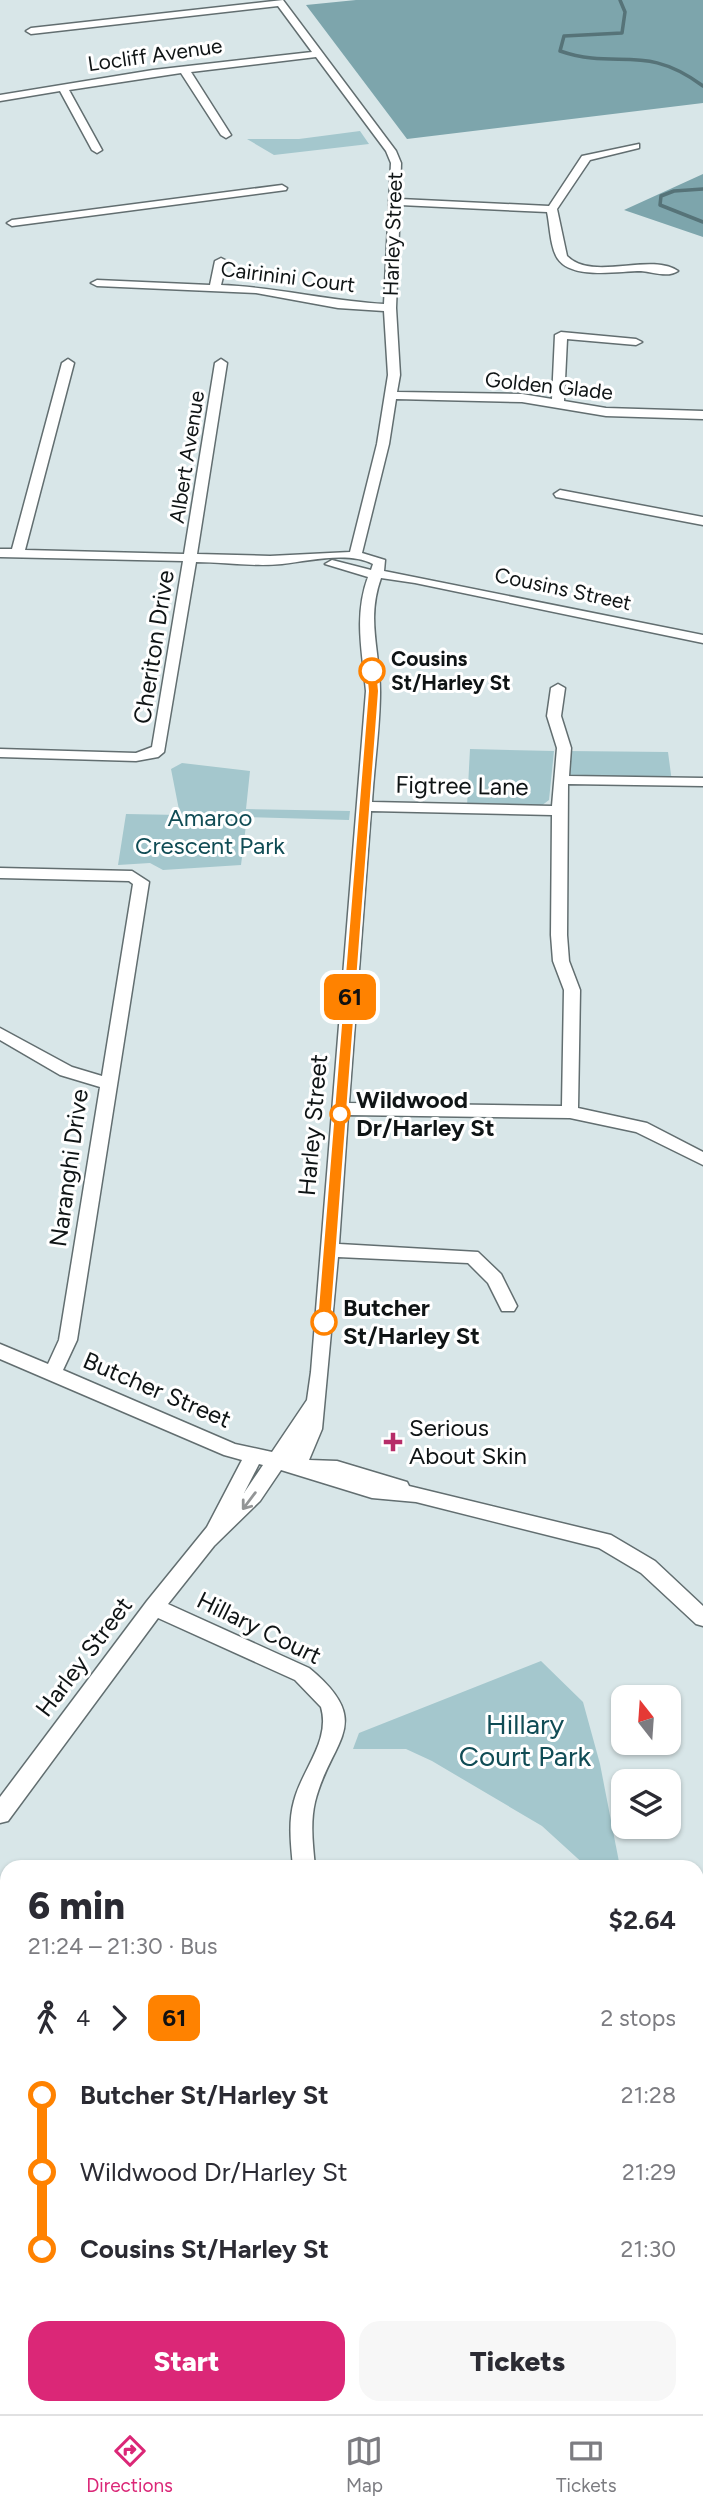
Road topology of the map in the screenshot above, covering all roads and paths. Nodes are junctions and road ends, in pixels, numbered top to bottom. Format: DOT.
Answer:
graph roads {
  1 [pos="278,1"];
  2 [pos="31,31"];
  3 [pos="316,54"];
  4 [pos="184,69"];
  5 [pos="63,88"];
  6 [pos="0,98"];
  7 [pos="226,135"];
  8 [pos="635,146"];
  9 [pos="97,150"];
  10 [pos="282,188"];
  11 [pos="396,202"];
  12 [pos="552,209"];
  13 [pos="6,223"];
  14 [pos="220,261"];
  15 [pos="672,271"];
  16 [pos="97,283"];
  17 [pos="215,287"];
  18 [pos="390,308"];
  19 [pos="636,342"];
  20 [pos="68,363"];
  21 [pos="221,363"];
  22 [pos="392,395"];
  23 [pos="558,405"];
  24 [pos="703,415"];
  25 [pos="560,494"];
  26 [pos="370,505"];
  27 [pos="703,521"];
  28 [pos="0,553"];
  29 [pos="18,553"];
  30 [pos="190,557"];
  31 [pos="355,563"];
  32 [pos="377,567"];
  33 [pos="367,598"];
  34 [pos="703,639"];
  35 [pos="558,688"];
  36 [pos="0,753"];
  37 [pos="562,780"];
  38 [pos="703,782"];
  39 [pos="365,806"];
  40 [pos="559,811"];
  41 [pos="0,873"];
  42 [pos="0,1033"];
  43 [pos="110,1084"];
  44 [pos="340,1109"];
  45 [pos="570,1112"];
  46 [pos="703,1159"];
  47 [pos="330,1250"];
  48 [pos="508,1306"];
  49 [pos="0,1351"];
  50 [pos="53,1373"];
  51 [pos="314,1405"];
  52 [pos="254,1455"];
  53 [pos="277,1461"];
  54 [pos="297,1466"];
  55 [pos="213,1533"];
  56 [pos="154,1607"];
  57 [pos="703,1618"];
  58 [pos="0,1814"];
  59 [pos="304,1860"];
  1 -- 2 [label="street"];
  1 -- 3 [label="street, Harley Street"];
  3 -- 4 [label="street, Locliff Avenue"];
  3 -- 11 [label="street, Harley Street"];
  4 -- 5 [label="street, Locliff Avenue"];
  4 -- 7 [label="street"];
  5 -- 6 [label="street, Locliff Avenue"];
  5 -- 9 [label="street"];
  8 -- 12 [label="street"];
  10 -- 13 [label="street"];
  11 -- 12 [label="street"];
  11 -- 18 [label="street, Harley Street"];
  12 -- 15 [label="street"];
  14 -- 17 [label="street"];
  16 -- 17 [label="street, Cairinini Court"];
  17 -- 18 [label="street, Cairinini Court"];
  18 -- 22 [label="street, Harley Street"];
  19 -- 23 [label="street"];
  20 -- 29 [label="street"];
  21 -- 30 [label="street, Albert Avenue"];
  22 -- 23 [label="street, Golden Glade"];
  22 -- 26 [label="street, Harley Street"];
  23 -- 24 [label="street, Golden Glade"];
  25 -- 27 [label="street"];
  26 -- 31 [label="street, Harley Street"];
  26 -- 32 [label="street, Harley Street"];
  28 -- 29 [label="street"];
  29 -- 30 [label="street"];
  30 -- 31 [label="street"];
  30 -- 36 [label="street, Cheriton Drive"];
  31 -- 32 [label="street, Cousins Street"];
  31 -- 33 [label="street, Harley Street"];
  32 -- 33 [label="street, Harley Street"];
  32 -- 34 [label="street, Cousins Street"];
  33 -- 39 [label="street, Harley Street"];
  35 -- 37 [label="street, Figtree Lane"];
  37 -- 38 [label="street"];
  37 -- 40 [label="street, Figtree Lane"];
  39 -- 40 [label="street, Figtree Lane"];
  39 -- 44 [label="street, Harley Street"];
  40 -- 45 [label="street, Figtree Lane"];
  41 -- 43 [label="street"];
  42 -- 43 [label="street, Naranghi Drive"];
  43 -- 50 [label="street, Naranghi Drive"];
  44 -- 45 [label="street"];
  44 -- 47 [label="street, Harley Street"];
  45 -- 46 [label="street"];
  47 -- 48 [label="street"];
  47 -- 51 [label="street, Harley Street"];
  49 -- 50 [label="street, Butcher Street"];
  50 -- 52 [label="street, Butcher Street"];
  51 -- 53 [label="street, Harley Street"];
  51 -- 54 [label="street, Harley Street"];
  52 -- 53 [label="street, Butcher Street"];
  52 -- 55 [label="street, Harley Street"];
  53 -- 54 [label="street, Butcher Street"];
  53 -- 55 [label="street, Harley Street, one-way"];
  54 -- 57 [label="street, Butcher Street"];
  55 -- 56 [label="street, Harley Street"];
  56 -- 58 [label="street, Harley Street"];
  56 -- 59 [label="street, Hillary Court"];
}
